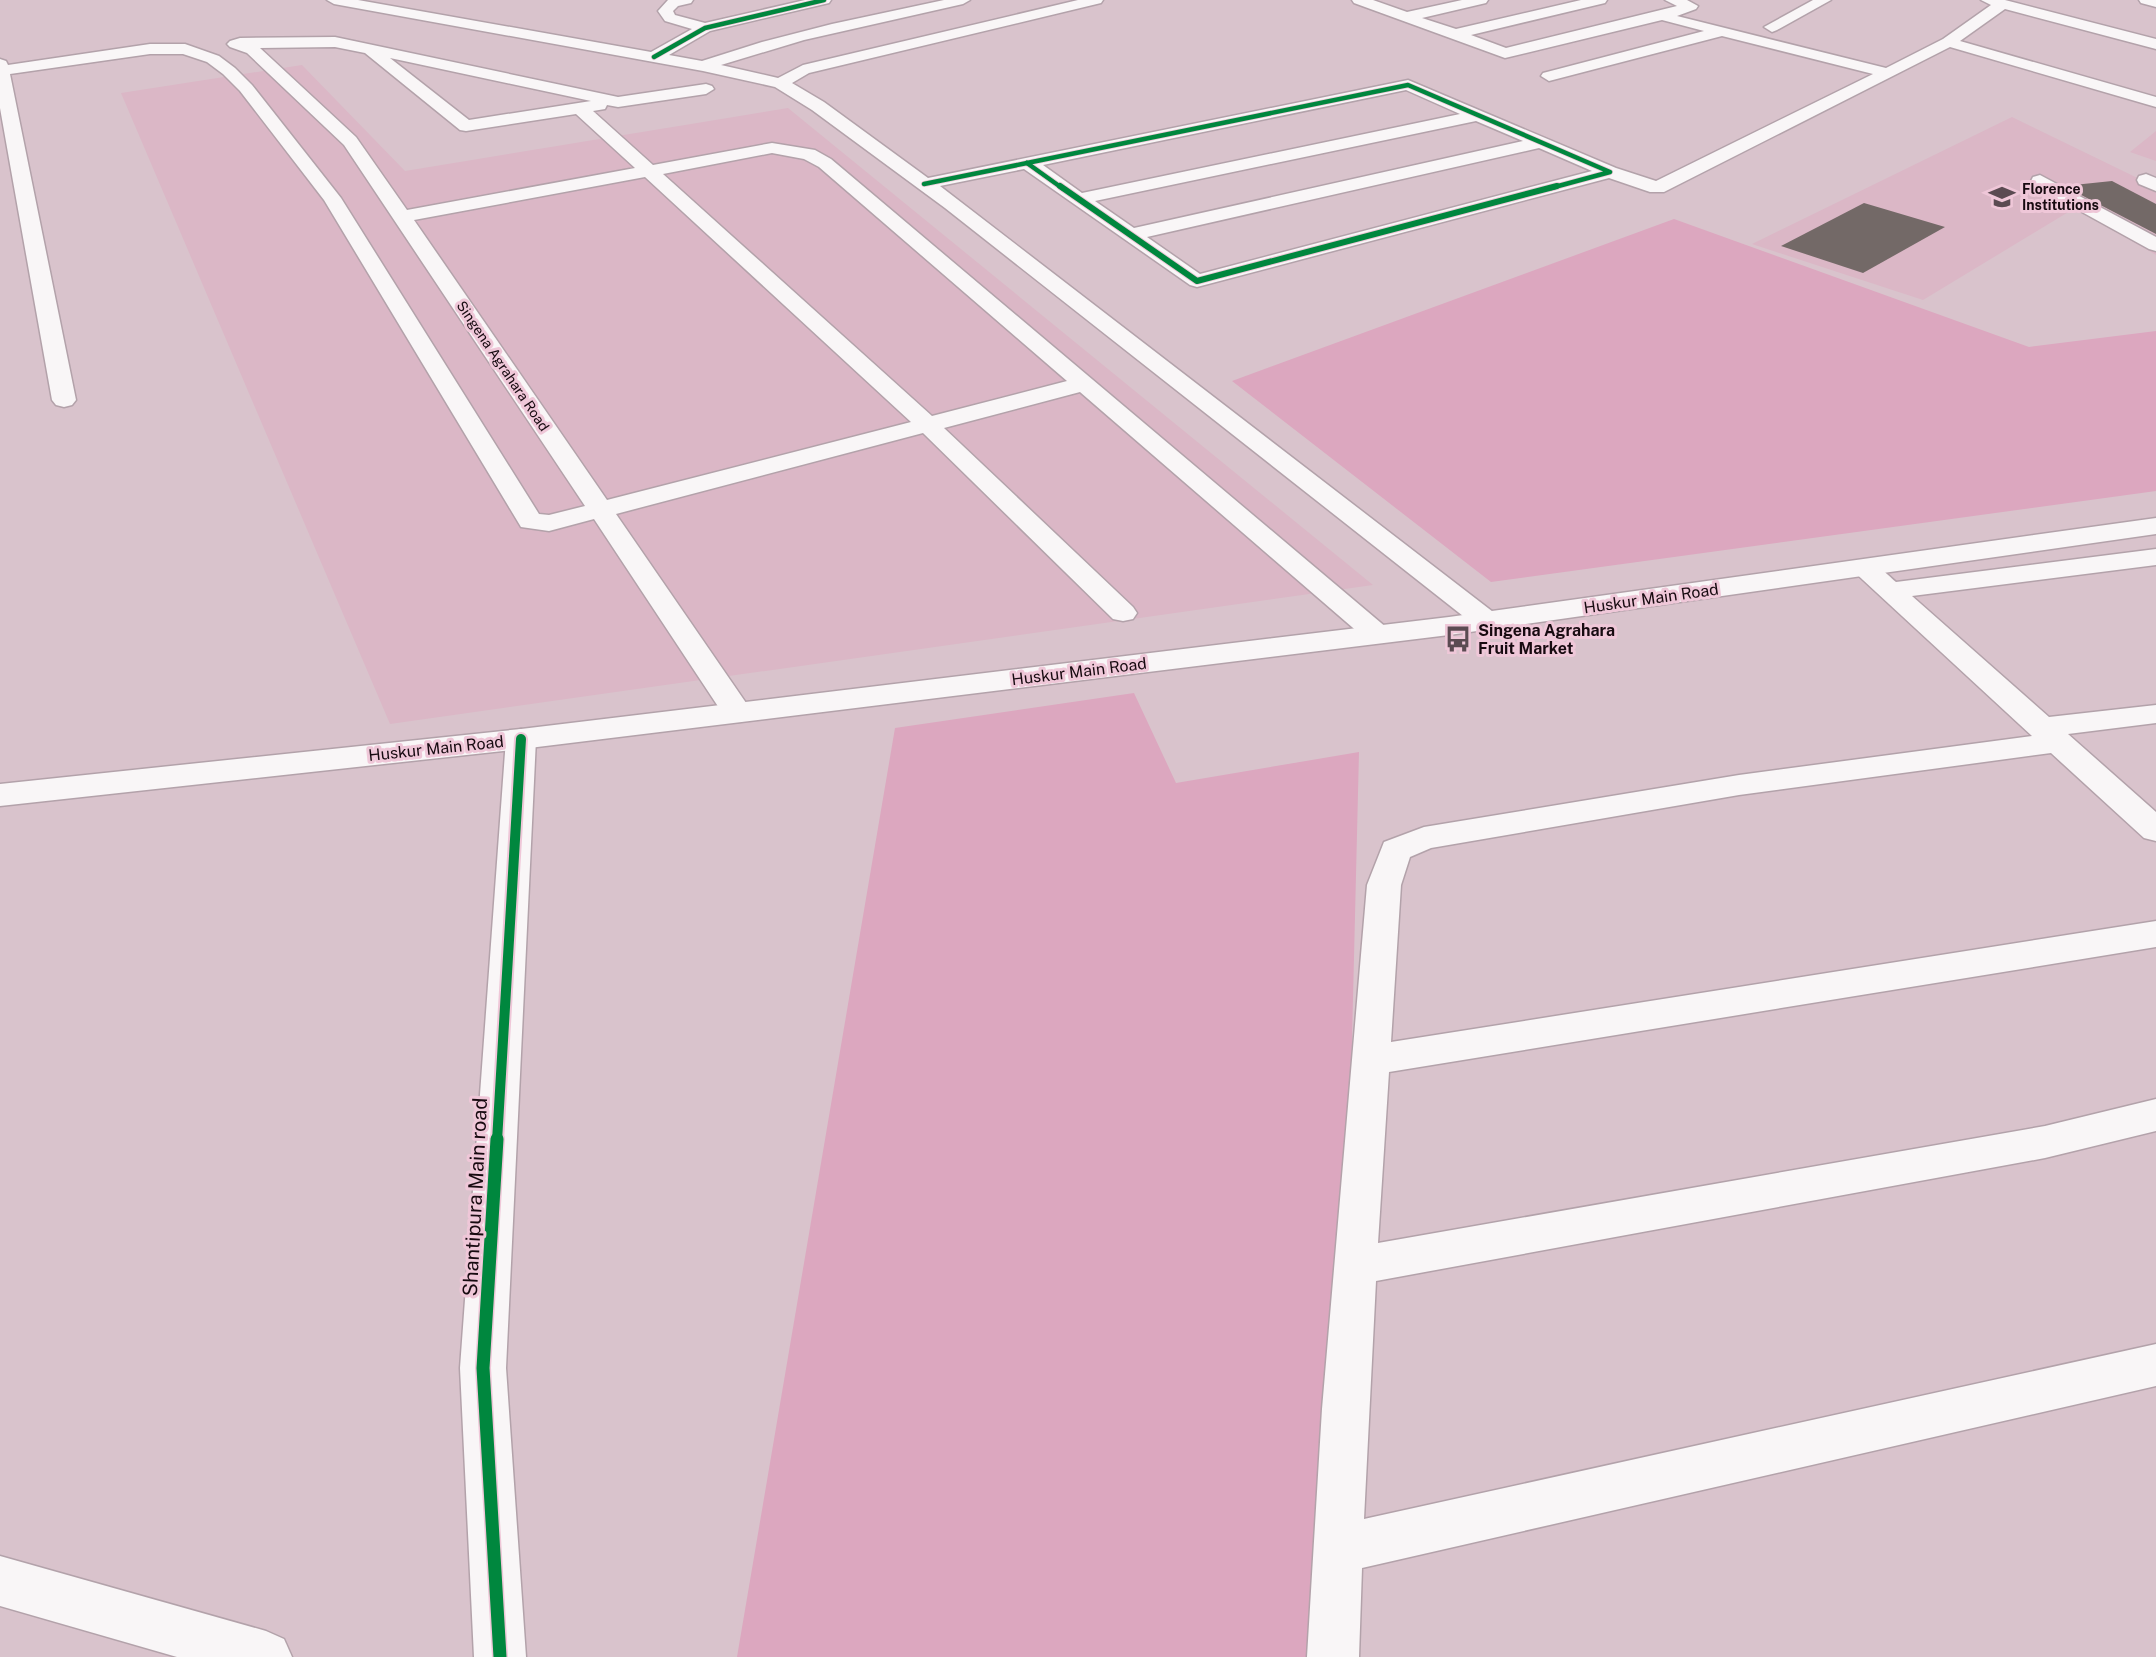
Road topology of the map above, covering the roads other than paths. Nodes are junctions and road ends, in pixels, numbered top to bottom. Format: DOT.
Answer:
graph roads {
  1 [pos="334,0"];
  2 [pos="686,0"];
  3 [pos="824,0"];
  4 [pos="963,0"];
  5 [pos="1096,0"];
  6 [pos="1359,0"];
  7 [pos="1481,0"];
  8 [pos="1600,0"];
  9 [pos="1824,0"];
  10 [pos="2146,0"];
  11 [pos="1995,2"];
  12 [pos="2156,3"];
  13 [pos="1669,8"];
  14 [pos="1406,17"];
  15 [pos="1772,27"];
  16 [pos="705,28"];
  17 [pos="1720,32"];
  18 [pos="1455,34"];
  19 [pos="90,42"];
  20 [pos="1948,42"];
  21 [pos="240,43"];
  22 [pos="2156,44"];
  23 [pos="367,48"];
  24 [pos="188,50"];
  25 [pos="654,57"];
  26 [pos="703,66"];
  27 [pos="0,68"];
  28 [pos="1886,74"];
  29 [pos="1549,76"];
  30 [pos="780,84"];
  31 [pos="706,89"];
  32 [pos="618,102"];
  33 [pos="2156,102"];
  34 [pos="580,108"];
  35 [pos="1479,115"];
  36 [pos="1541,142"];
  37 [pos="1027,163"];
  38 [pos="650,171"];
  39 [pos="1610,172"];
  40 [pos="2040,181"];
  41 [pos="924,184"];
  42 [pos="1079,200"];
  43 [pos="401,217"];
  44 [pos="1131,235"];
  45 [pos="2156,245"];
  46 [pos="1084,384"];
  47 [pos="64,400"];
  48 [pos="929,426"];
  49 [pos="600,510"];
  50 [pos="2156,526"];
  51 [pos="2156,556"];
  52 [pos="1864,568"];
  53 [pos="1890,591"];
  54 [pos="1122,613"];
  55 [pos="1487,621"];
  56 [pos="1377,634"];
  57 [pos="738,713"];
  58 [pos="2156,714"];
  59 [pos="2049,735"];
  60 [pos="520,739"];
  61 [pos="0,795"];
  62 [pos="2156,831"];
  63 [pos="2156,934"];
  64 [pos="1371,1060"];
  65 [pos="2156,1115"];
  66 [pos="1355,1266"];
  67 [pos="2156,1365"];
  68 [pos="1338,1549"];
  69 [pos="0,1581"];
  70 [pos="266,1657"];
  71 [pos="500,1657"];
  72 [pos="1333,1657"];
  1 -- 25 [label="street"];
  2 -- 16 [label="street"];
  3 -- 16 [label="street"];
  4 -- 26 [label="street"];
  5 -- 30 [label="street"];
  6 -- 14 [label="street"];
  7 -- 14 [label="street"];
  8 -- 18 [label="street"];
  9 -- 15 [label="street"];
  10 -- 12 [label="street"];
  11 -- 20 [label="street"];
  11 -- 22 [label="street"];
  13 -- 17 [label="street"];
  13 -- 18 [label="street"];
  14 -- 18 [label="street"];
  16 -- 25 [label="street"];
  17 -- 28 [label="street"];
  17 -- 29 [label="street"];
  19 -- 27 [label="street"];
  20 -- 28 [label="street"];
  20 -- 33 [label="street"];
  21 -- 23 [label="street"];
  21 -- 24 [label="street"];
  21 -- 43 [label="street, Singena Agrahara Road"];
  23 -- 32 [label="street"];
  23 -- 34 [label="street"];
  24 -- 27 [label="street"];
  24 -- 49 [label="street"];
  25 -- 26 [label="street"];
  26 -- 30 [label="street"];
  27 -- 47 [label="street"];
  28 -- 39 [label="street"];
  30 -- 41 [label="street"];
  31 -- 32 [label="street"];
  32 -- 34 [label="street"];
  34 -- 38 [label="street"];
  35 -- 36 [label="street"];
  35 -- 37 [label="street"];
  35 -- 42 [label="street"];
  36 -- 39 [label="street"];
  36 -- 44 [label="street"];
  37 -- 41 [label="street"];
  37 -- 42 [label="street"];
  38 -- 43 [label="street"];
  38 -- 46 [label="street"];
  38 -- 48 [label="street"];
  39 -- 44 [label="street"];
  40 -- 45 [label="street"];
  41 -- 55 [label="street"];
  42 -- 44 [label="street"];
  43 -- 49 [label="street, Singena Agrahara Road"];
  46 -- 48 [label="street"];
  46 -- 56 [label="street"];
  48 -- 49 [label="street"];
  48 -- 54 [label="street"];
  49 -- 57 [label="street, Singena Agrahara Road"];
  50 -- 52 [label="street, Huskur Main Road"];
  51 -- 53 [label="street"];
  52 -- 53 [label="street"];
  52 -- 55 [label="street, Huskur Main Road"];
  53 -- 59 [label="street"];
  55 -- 56 [label="street, Huskur Main Road"];
  56 -- 57 [label="street, Huskur Main Road"];
  57 -- 60 [label="street, Huskur Main Road"];
  58 -- 59 [label="street"];
  59 -- 62 [label="street"];
  59 -- 64 [label="street"];
  60 -- 61 [label="street, Huskur Main Road"];
  60 -- 71 [label="street, Shantipura Main road"];
  63 -- 64 [label="street"];
  64 -- 66 [label="street"];
  65 -- 66 [label="street"];
  66 -- 68 [label="street"];
  67 -- 68 [label="street"];
  68 -- 72 [label="street"];
  69 -- 70 [label="street"];
}
